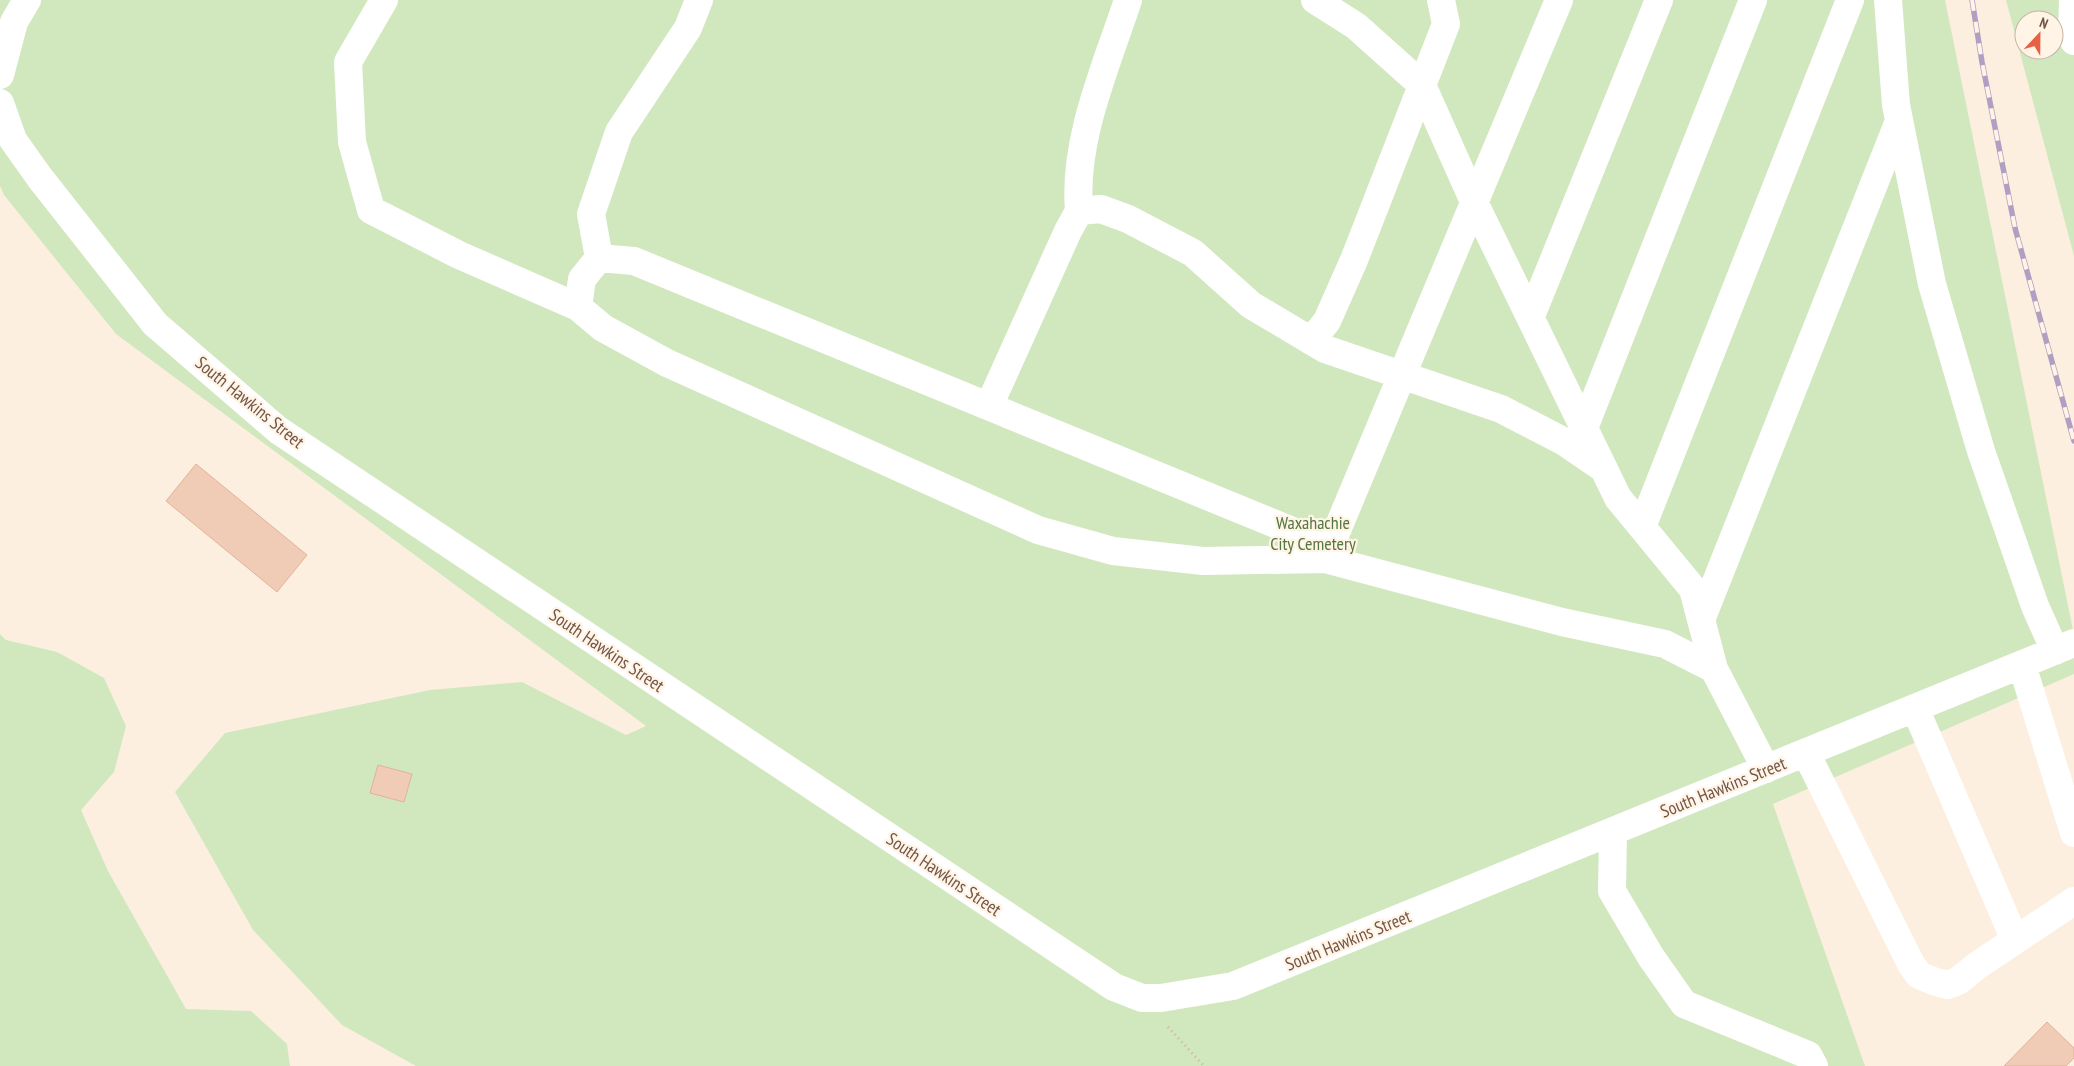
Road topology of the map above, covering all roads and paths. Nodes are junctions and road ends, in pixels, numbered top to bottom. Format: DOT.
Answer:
graph roads {
  1 [pos="27,0"];
  2 [pos="384,0"];
  3 [pos="699,0"];
  4 [pos="1128,0"];
  5 [pos="1315,0"];
  6 [pos="1559,0"];
  7 [pos="1660,0"];
  8 [pos="1753,0"];
  9 [pos="1850,0"];
  10 [pos="1888,0"];
  11 [pos="2073,0"];
  12 [pos="1448,8"];
  13 [pos="2074,41"];
  14 [pos="0,75"];
  15 [pos="1422,84"];
  16 [pos="0,103"];
  17 [pos="1899,121"];
  18 [pos="1475,204"];
  19 [pos="1079,211"];
  20 [pos="599,258"];
  21 [pos="578,307"];
  22 [pos="1531,316"];
  23 [pos="1311,341"];
  24 [pos="1402,376"];
  25 [pos="989,406"];
  26 [pos="1584,428"];
  27 [pos="1604,469"];
  28 [pos="1642,527"];
  29 [pos="1325,559"];
  30 [pos="1701,620"];
  31 [pos="2064,647"];
  32 [pos="2022,665"];
  33 [pos="1714,669"];
  34 [pos="1915,708"];
  35 [pos="1806,752"];
  36 [pos="1766,769"];
  37 [pos="1613,832"];
  38 [pos="2074,833"];
  39 [pos="2074,901"];
  40 [pos="2015,940"];
  41 [pos="1142,998"];
  42 [pos="1204,1066"];
  43 [pos="1814,1066"];
  1 -- 14 [label="street"];
  2 -- 21 [label="street"];
  3 -- 20 [label="street"];
  4 -- 19 [label="street"];
  5 -- 15 [label="street"];
  6 -- 18 [label="street"];
  7 -- 22 [label="street"];
  8 -- 26 [label="street"];
  9 -- 28 [label="street"];
  10 -- 17 [label="street"];
  11 -- 13 [label="street"];
  12 -- 15 [label="street"];
  15 -- 18 [label="street"];
  15 -- 23 [label="street"];
  16 -- 41 [label="street, South Hawkins Street"];
  17 -- 30 [label="street"];
  17 -- 31 [label="street"];
  18 -- 22 [label="street"];
  18 -- 24 [label="street"];
  19 -- 23 [label="street"];
  19 -- 25 [label="street"];
  20 -- 21 [label="street"];
  20 -- 25 [label="street"];
  21 -- 29 [label="street"];
  22 -- 26 [label="street"];
  23 -- 24 [label="street"];
  24 -- 27 [label="street"];
  24 -- 29 [label="street"];
  25 -- 29 [label="street"];
  26 -- 27 [label="street"];
  27 -- 28 [label="street"];
  28 -- 30 [label="street"];
  29 -- 33 [label="street"];
  30 -- 33 [label="street"];
  31 -- 32 [label="street, South Hawkins Street"];
  32 -- 34 [label="street, South Hawkins Street"];
  32 -- 38 [label="street"];
  33 -- 36 [label="street"];
  34 -- 35 [label="street, South Hawkins Street"];
  34 -- 40 [label="street"];
  35 -- 36 [label="street, South Hawkins Street"];
  35 -- 40 [label="street"];
  36 -- 37 [label="street, South Hawkins Street"];
  37 -- 41 [label="street, South Hawkins Street"];
  37 -- 43 [label="street"];
  39 -- 40 [label="street"];
  41 -- 42 [label="path"];
}
